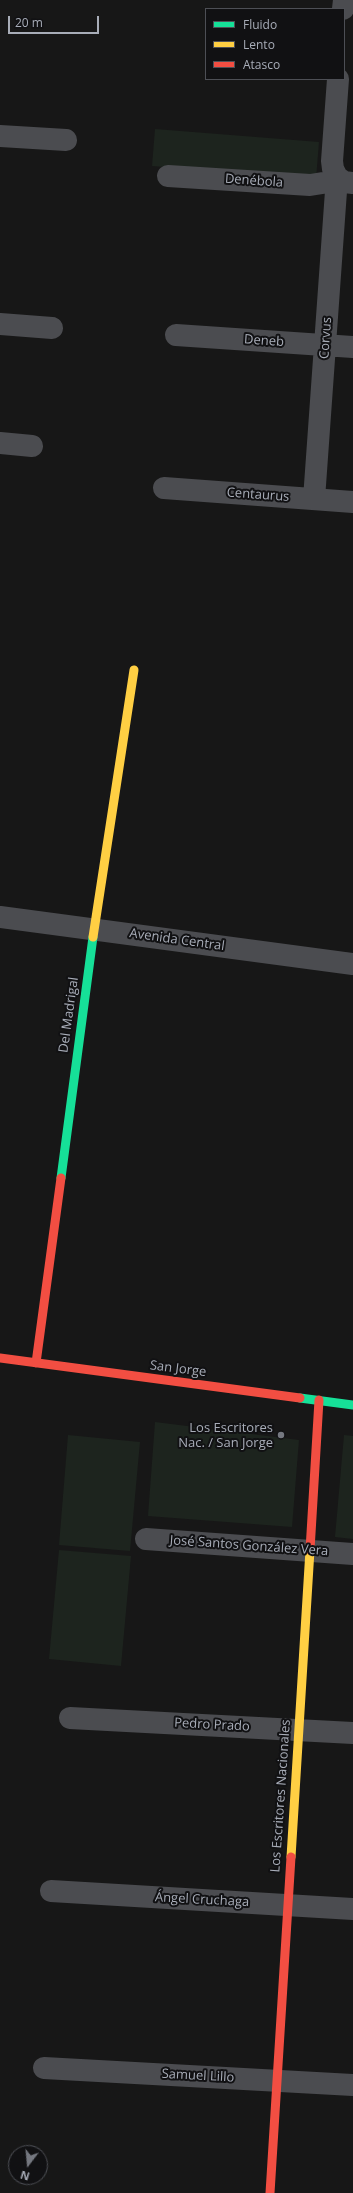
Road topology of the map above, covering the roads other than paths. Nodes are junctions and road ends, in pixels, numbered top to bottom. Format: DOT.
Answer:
graph roads {
  1 [pos="338,80"];
  2 [pos="0,136"];
  3 [pos="66,140"];
  4 [pos="168,176"];
  5 [pos="345,180"];
  6 [pos="0,324"];
  7 [pos="52,328"];
  8 [pos="176,335"];
  9 [pos="325,345"];
  10 [pos="353,347"];
  11 [pos="0,443"];
  12 [pos="32,446"];
  13 [pos="164,488"];
  14 [pos="314,499"];
  15 [pos="353,502"];
  16 [pos="134,670"];
  17 [pos="0,917"];
  18 [pos="94,929"];
  19 [pos="353,964"];
  20 [pos="0,1358"];
  21 [pos="36,1363"];
  22 [pos="319,1400"];
  23 [pos="353,1405"];
  24 [pos="146,1539"];
  25 [pos="310,1550"];
  26 [pos="353,1554"];
  27 [pos="70,1718"];
  28 [pos="298,1730"];
  29 [pos="353,1733"];
  30 [pos="51,1891"];
  31 [pos="288,1906"];
  32 [pos="353,1909"];
  33 [pos="44,2068"];
  34 [pos="277,2081"];
  35 [pos="353,2085"];
  36 [pos="270,2193"];
  1 -- 5 [label="street"];
  2 -- 3 [label="street"];
  4 -- 5 [label="street, Denébola"];
  5 -- 9 [label="street, Corvus"];
  6 -- 7 [label="street"];
  8 -- 9 [label="street, Deneb"];
  9 -- 10 [label="street, Deneb"];
  9 -- 14 [label="street, Corvus"];
  11 -- 12 [label="street"];
  13 -- 14 [label="street, Centaurus"];
  14 -- 15 [label="street, Centaurus"];
  16 -- 18 [label="street, Del Madrigal"];
  17 -- 18 [label="street, Avenida Central"];
  18 -- 19 [label="street, Avenida Central"];
  18 -- 21 [label="street, Del Madrigal"];
  20 -- 21 [label="street, San Jorge"];
  21 -- 22 [label="street, San Jorge"];
  22 -- 23 [label="street, San Jorge"];
  22 -- 25 [label="street, Los Escritores Nacionales"];
  24 -- 25 [label="street, José Santos González Vera"];
  25 -- 26 [label="street, José Santos González Vera"];
  25 -- 28 [label="street, Los Escritores Nacionales"];
  27 -- 28 [label="street, Pedro Prado"];
  28 -- 29 [label="street, Pedro Prado"];
  28 -- 31 [label="street, Los Escritores Nacionales"];
  30 -- 31 [label="street, Ángel Cruchaga"];
  31 -- 32 [label="street, Ángel Cruchaga"];
  31 -- 34 [label="street, Los Escritores Nacionales"];
  33 -- 34 [label="street, Samuel Lillo"];
  34 -- 35 [label="street, Samuel Lillo"];
  34 -- 36 [label="street, Los Escritores Nacionales"];
}
